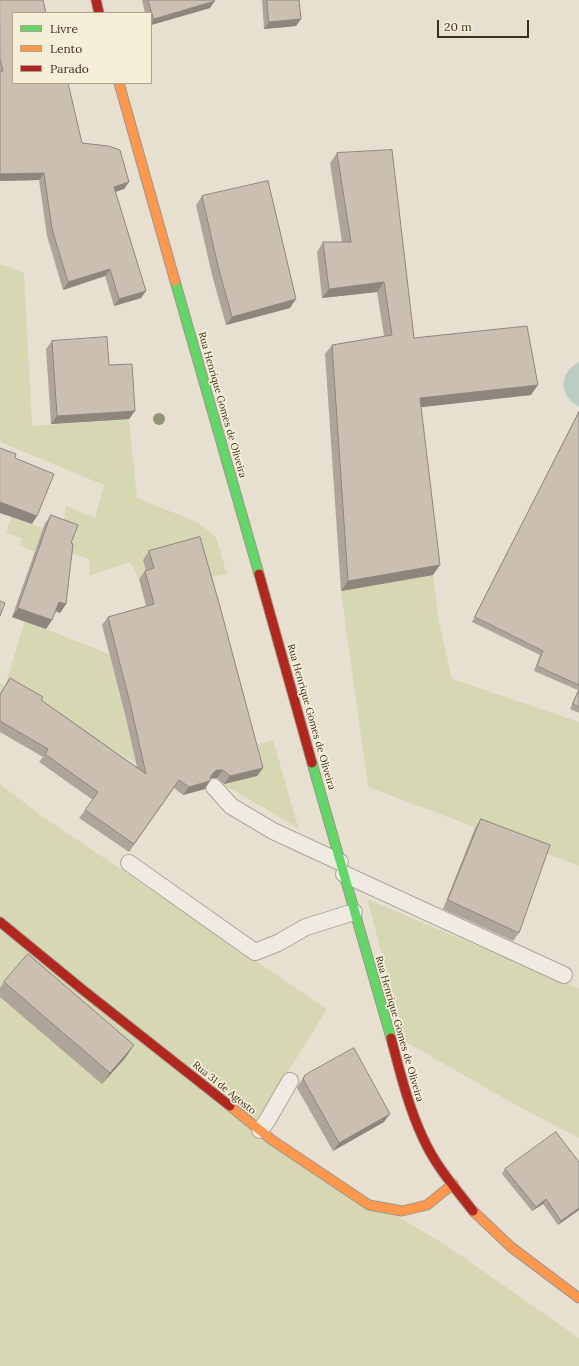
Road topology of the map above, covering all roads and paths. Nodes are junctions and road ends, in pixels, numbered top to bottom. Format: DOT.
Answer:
graph roads {
  1 [pos="96,0"];
  2 [pos="99,12"];
  3 [pos="119,84"];
  4 [pos="214,787"];
  5 [pos="129,863"];
  6 [pos="342,868"];
  7 [pos="354,912"];
  8 [pos="0,922"];
  9 [pos="564,975"];
  10 [pos="290,1081"];
  11 [pos="260,1130"];
  12 [pos="453,1184"];
  13 [pos="579,1298"];
  1 -- 2 [label="street"];
  3 -- 6 [label="street, Rua Henrique Gomes de Oliveira"];
  4 -- 6 [label="lane"];
  5 -- 7 [label="lane"];
  6 -- 7 [label="street, Rua Henrique Gomes de Oliveira"];
  6 -- 9 [label="lane"];
  7 -- 12 [label="street, Rua Henrique Gomes de Oliveira"];
  8 -- 11 [label="street, Rua 31 de Agosto"];
  10 -- 11 [label="lane"];
  11 -- 12 [label="street, Rua 31 de Agosto"];
  12 -- 13 [label="street, Rua Henrique Gomes de Oliveira"];
}
